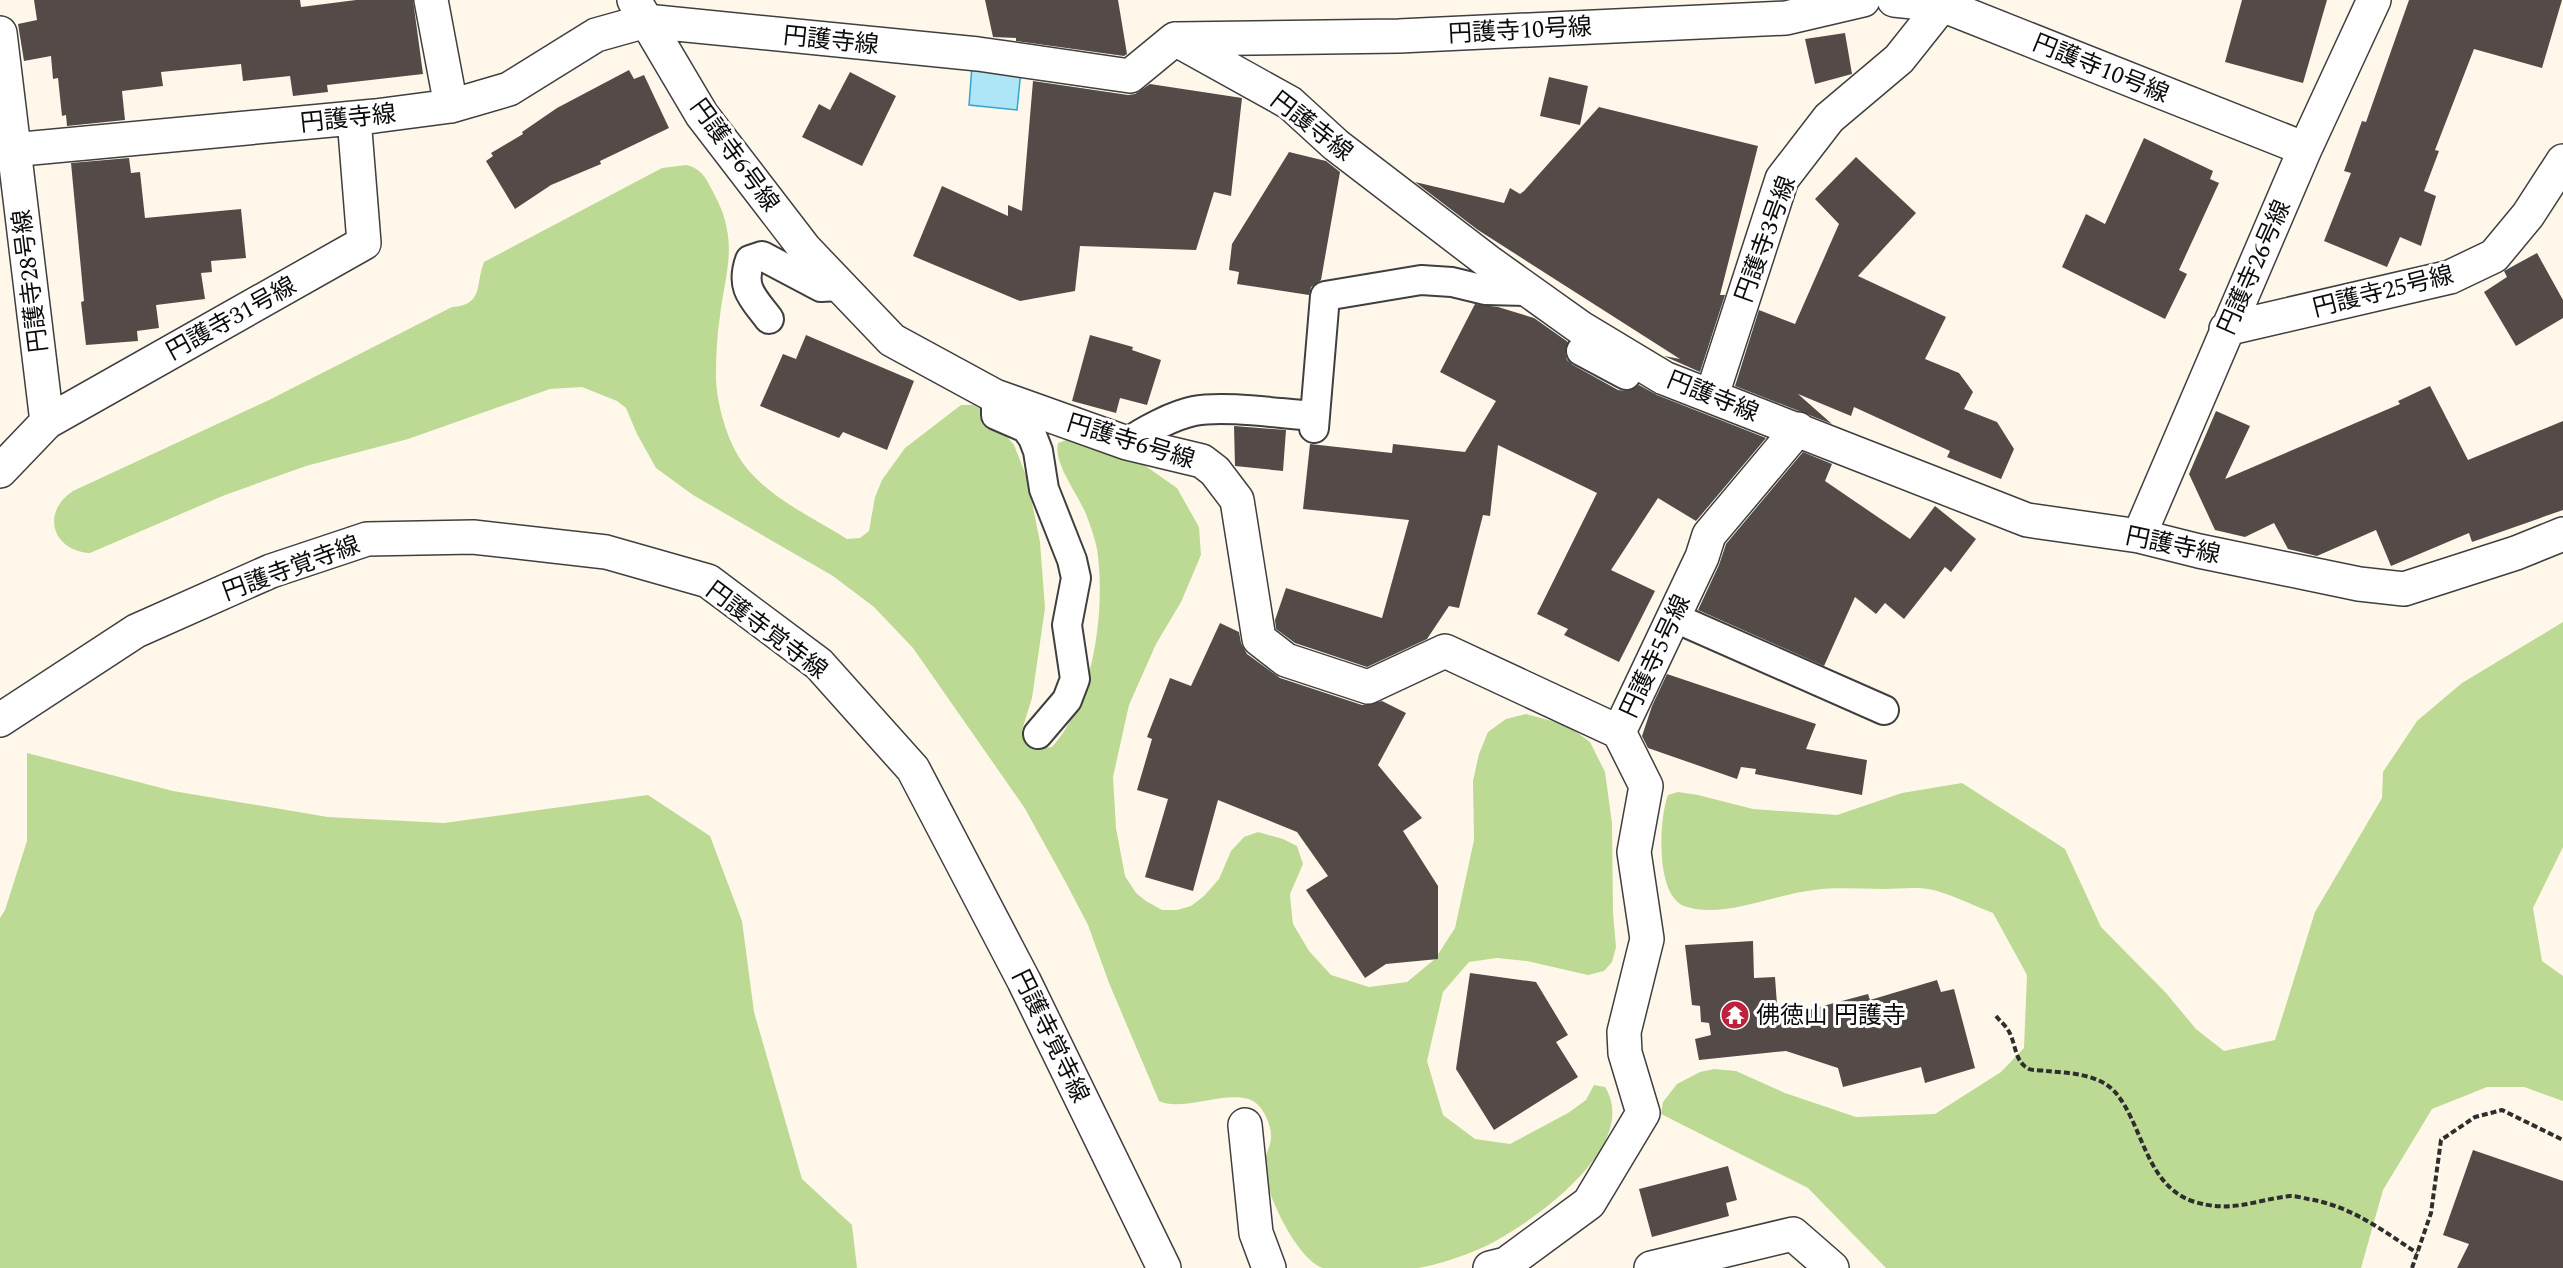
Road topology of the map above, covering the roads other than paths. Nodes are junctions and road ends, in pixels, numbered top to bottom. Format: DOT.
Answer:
graph roads {
  1 [pos="431,0"];
  2 [pos="1863,0"];
  3 [pos="1893,0"];
  4 [pos="2374,0"];
  5 [pos="1946,3"];
  6 [pos="640,10"];
  7 [pos="0,33"];
  8 [pos="1175,39"];
  9 [pos="451,106"];
  10 [pos="354,118"];
  11 [pos="2305,149"];
  12 [pos="7,150"];
  13 [pos="2563,161"];
  14 [pos="840,286"];
  15 [pos="1529,291"];
  16 [pos="769,319"];
  17 [pos="2226,329"];
  18 [pos="1581,351"];
  19 [pos="1636,361"];
  20 [pos="1712,395"];
  21 [pos="996,396"];
  22 [pos="47,422"];
  23 [pos="1798,429"];
  24 [pos="1127,443"];
  25 [pos="0,471"];
  26 [pos="2563,534"];
  27 [pos="2139,536"];
  28 [pos="1674,617"];
  29 [pos="1884,710"];
  30 [pos="0,720"];
  31 [pos="1619,732"];
  32 [pos="1038,734"];
  33 [pos="1245,1125"];
  34 [pos="1164,1268"];
  35 [pos="1269,1268"];
  36 [pos="1490,1268"];
  37 [pos="1651,1268"];
  38 [pos="1832,1268"];
  1 -- 9 [label="street"];
  2 -- 8 [label="street, 円護寺10号線"];
  3 -- 5 [label="street, 円護寺10号線"];
  4 -- 11 [label="street, 円護寺26号線"];
  5 -- 11 [label="street, 円護寺10号線"];
  5 -- 20 [label="street, 円護寺3号線"];
  6 -- 8 [label="street, 円護寺線"];
  6 -- 9 [label="street, 円護寺線"];
  6 -- 14 [label="street, 円護寺6号線"];
  7 -- 12 [label="street, 円護寺28号線"];
  8 -- 15 [label="street, 円護寺線"];
  9 -- 10 [label="street, 円護寺線"];
  10 -- 12 [label="street, 円護寺線"];
  10 -- 22 [label="street, 円護寺31号線"];
  11 -- 17 [label="street, 円護寺26号線"];
  12 -- 22 [label="street, 円護寺28号線"];
  13 -- 17 [label="street, 円護寺25号線"];
  14 -- 16 [label="lane"];
  14 -- 21 [label="street, 円護寺6号線"];
  15 -- 19 [label="street, 円護寺線"];
  15 -- 24 [label="lane"];
  17 -- 27 [label="street, 円護寺26号線"];
  18 -- 19 [label="lane"];
  19 -- 20 [label="street, 円護寺線"];
  20 -- 23 [label="street, 円護寺線"];
  21 -- 24 [label="street, 円護寺6号線"];
  21 -- 32 [label="lane"];
  22 -- 25 [label="street, 円護寺31号線"];
  23 -- 27 [label="street, 円護寺線"];
  23 -- 28 [label="street, 円護寺5号線"];
  24 -- 31 [label="street, 円護寺6号線"];
  26 -- 27 [label="street, 円護寺線"];
  28 -- 29 [label="lane"];
  28 -- 31 [label="street, 円護寺5号線"];
  30 -- 34 [label="street, 円護寺覚寺線"];
  31 -- 36 [label="street, 円護寺5号線"];
  33 -- 35 [label="street"];
  37 -- 38 [label="street"];
}
